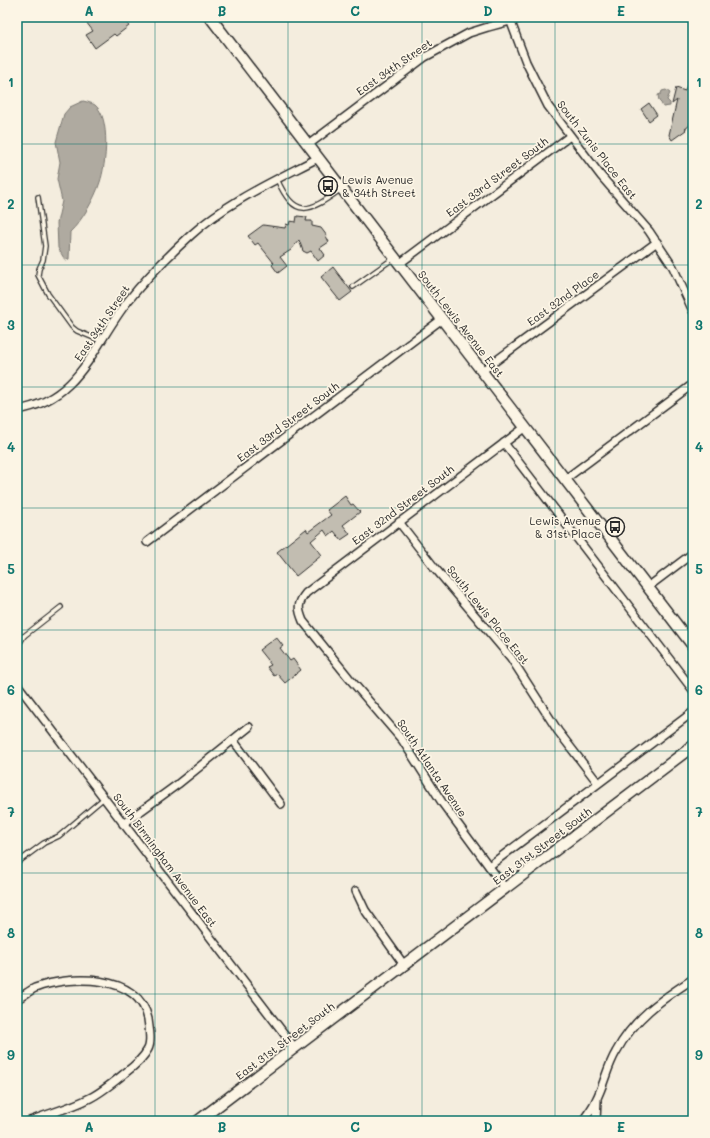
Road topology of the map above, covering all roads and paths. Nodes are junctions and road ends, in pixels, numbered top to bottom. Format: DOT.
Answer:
graph roads {
  1 [pos="210,17"];
  2 [pos="525,17"];
  3 [pos="509,19"];
  4 [pos="570,136"];
  5 [pos="308,145"];
  6 [pos="318,158"];
  7 [pos="277,179"];
  8 [pos="341,189"];
  9 [pos="38,197"];
  10 [pos="657,242"];
  11 [pos="396,261"];
  12 [pos="353,287"];
  13 [pos="693,310"];
  14 [pos="442,320"];
  15 [pos="101,341"];
  16 [pos="482,371"];
  17 [pos="693,384"];
  18 [pos="17,410"];
  19 [pos="524,428"];
  20 [pos="504,443"];
  21 [pos="564,480"];
  22 [pos="399,522"];
  23 [pos="147,542"];
  24 [pos="693,553"];
  25 [pos="648,587"];
  26 [pos="300,604"];
  27 [pos="61,607"];
  28 [pos="24,636"];
  29 [pos="17,638"];
  30 [pos="17,645"];
  31 [pos="693,646"];
  32 [pos="17,684"];
  33 [pos="693,690"];
  34 [pos="693,712"];
  35 [pos="249,727"];
  36 [pos="233,740"];
  37 [pos="693,746"];
  38 [pos="598,783"];
  39 [pos="104,798"];
  40 [pos="281,804"];
  41 [pos="123,824"];
  42 [pos="17,863"];
  43 [pos="489,866"];
  44 [pos="505,888"];
  45 [pos="356,891"];
  46 [pos="404,965"];
  47 [pos="693,979"];
  48 [pos="17,999"];
  49 [pos="295,1048"];
  50 [pos="596,1100"];
  51 [pos="30,1121"];
  52 [pos="198,1121"];
  53 [pos="583,1121"];
  54 [pos="596,1121"];
  1 -- 5 [label="main road, South Lewis Avenue East"];
  2 -- 3 [label="street, East 34th Street"];
  3 -- 4 [label="street, South Zunis Place East"];
  3 -- 5 [label="street, East 34th Street"];
  4 -- 10 [label="street, South Zunis Place East"];
  4 -- 11 [label="street, East 33rd Street South"];
  5 -- 6 [label="main road, South Lewis Avenue East"];
  6 -- 7 [label="street, East 34th Street"];
  6 -- 8 [label="main road, South Lewis Avenue East"];
  7 -- 8 [label="lane"];
  7 -- 15 [label="street, East 34th Street"];
  8 -- 11 [label="main road, South Lewis Avenue East"];
  9 -- 15 [label="lane"];
  10 -- 13 [label="street, South Zunis Place East"];
  10 -- 16 [label="street, East 32nd Place"];
  11 -- 12 [label="lane"];
  11 -- 14 [label="main road, South Lewis Avenue East"];
  14 -- 16 [label="main road, South Lewis Avenue East"];
  14 -- 23 [label="street, East 33rd Street South"];
  15 -- 18 [label="street, East 34th Street"];
  16 -- 19 [label="main road, South Lewis Avenue East"];
  17 -- 21 [label="street"];
  19 -- 20 [label="street, East 32nd Street South"];
  19 -- 21 [label="main road, South Lewis Avenue East"];
  20 -- 22 [label="street, East 32nd Street South"];
  20 -- 33 [label="street"];
  21 -- 25 [label="main road, South Lewis Avenue East"];
  22 -- 26 [label="street, East 32nd Street South"];
  22 -- 38 [label="street, South Lewis Place East"];
  24 -- 25 [label="street"];
  25 -- 31 [label="main road, South Lewis Avenue East"];
  26 -- 43 [label="street, South Atlanta Avenue"];
  27 -- 28 [label="lane"];
  28 -- 29 [label="lane"];
  28 -- 30 [label="lane"];
  32 -- 39 [label="street, South Birmingham Avenue East"];
  34 -- 38 [label="street, East 31st Street South"];
  35 -- 36 [label="street"];
  36 -- 40 [label="street"];
  36 -- 41 [label="street"];
  37 -- 44 [label="main road, East 31st Street South"];
  38 -- 43 [label="street, East 31st Street South"];
  39 -- 41 [label="street, South Birmingham Avenue East"];
  39 -- 42 [label="lane"];
  41 -- 49 [label="street, South Birmingham Avenue East"];
  43 -- 44 [label="street, South Atlanta Avenue"];
  44 -- 46 [label="main road, East 31st Street South"];
  45 -- 46 [label="street"];
  46 -- 49 [label="main road, East 31st Street South"];
  47 -- 50 [label="street"];
  48 -- 51 [label="street"];
  49 -- 52 [label="main road, East 31st Street South"];
  50 -- 53 [label="street"];
  50 -- 54 [label="street"];
}
